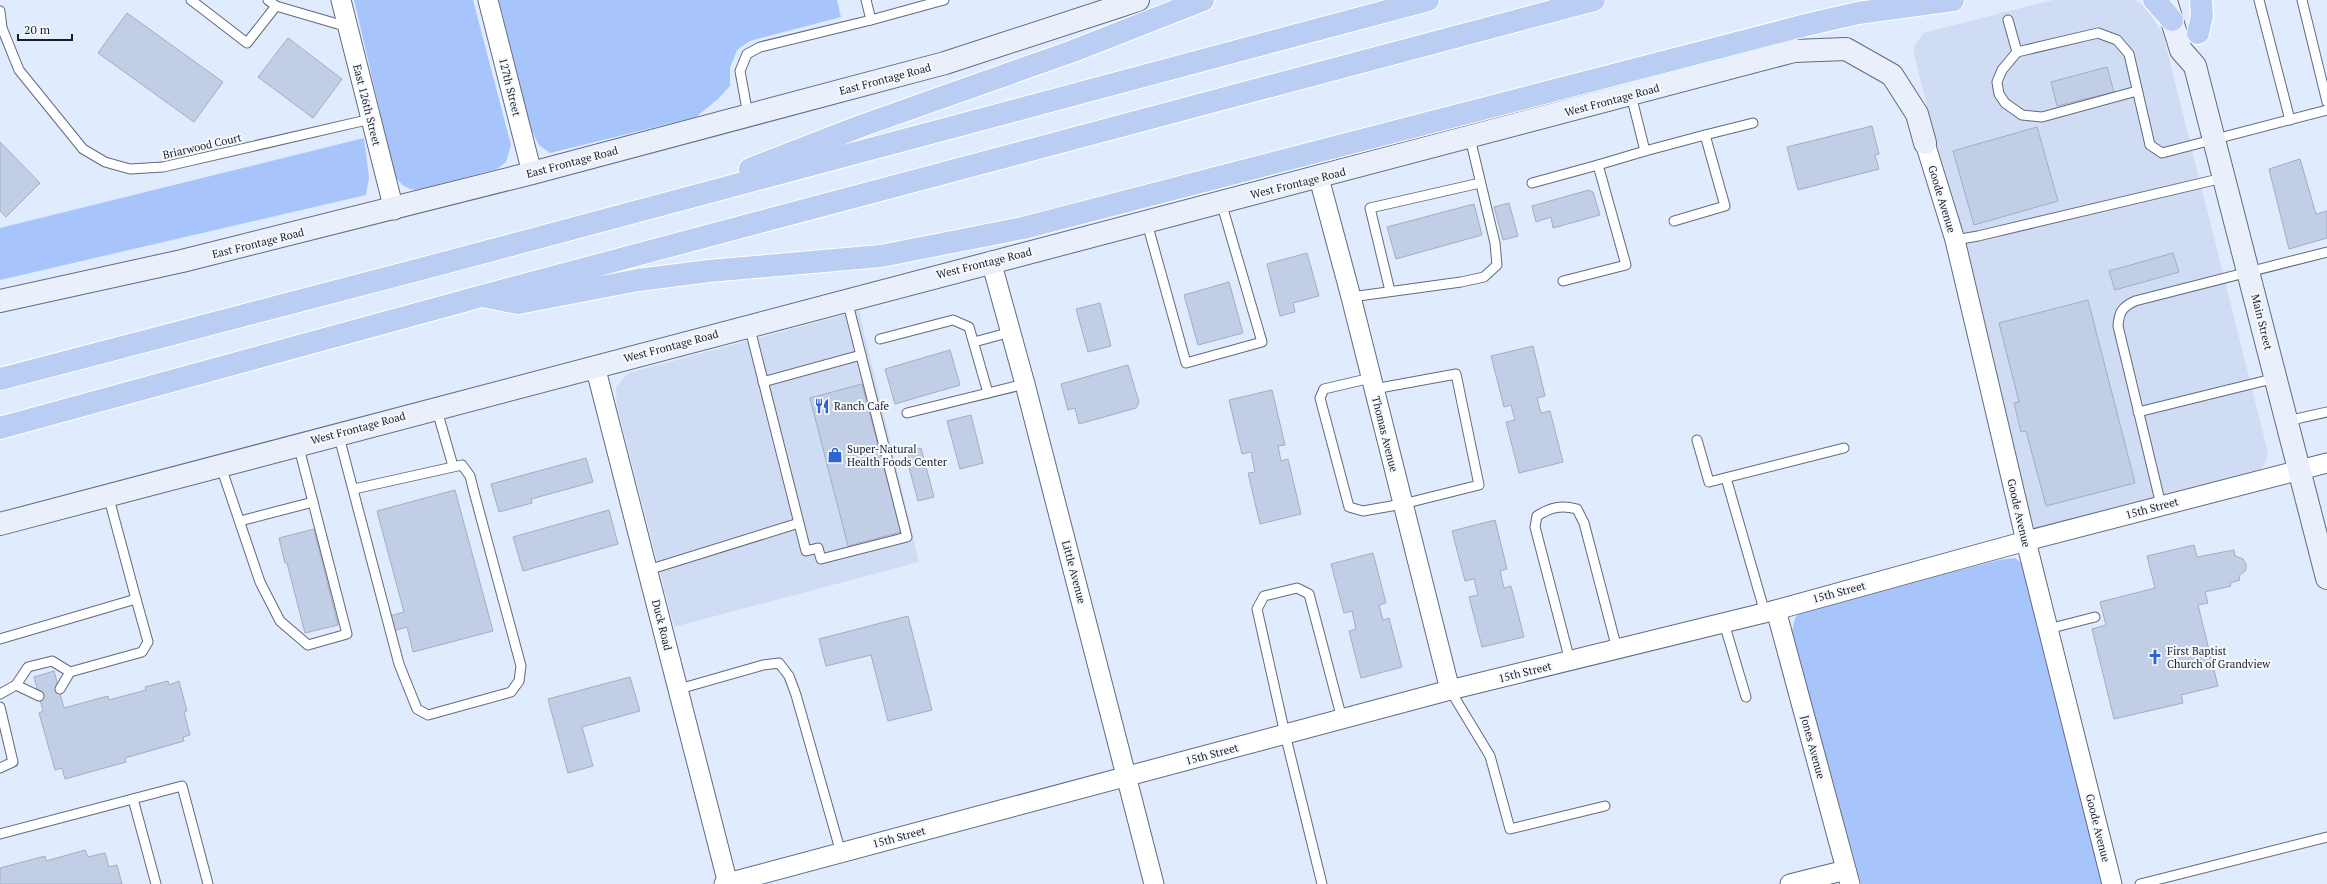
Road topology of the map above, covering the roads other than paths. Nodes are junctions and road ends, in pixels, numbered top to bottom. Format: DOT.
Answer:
graph roads {
  1 [pos="191,0"];
  2 [pos="341,0"];
  3 [pos="488,0"];
  4 [pos="866,0"];
  5 [pos="944,0"];
  6 [pos="1138,0"];
  7 [pos="1203,0"];
  8 [pos="1428,0"];
  9 [pos="1594,0"];
  10 [pos="1954,0"];
  11 [pos="2154,0"];
  12 [pos="2166,0"];
  13 [pos="2191,0"];
  14 [pos="2201,0"];
  15 [pos="2260,0"];
  16 [pos="2302,0"];
  17 [pos="272,3"];
  18 [pos="0,11"];
  19 [pos="871,20"];
  20 [pos="2008,20"];
  21 [pos="2172,20"];
  22 [pos="348,27"];
  23 [pos="2198,33"];
  24 [pos="2017,52"];
  25 [pos="2195,66"];
  26 [pos="2138,91"];
  27 [pos="1631,95"];
  28 [pos="2327,102"];
  29 [pos="2327,110"];
  30 [pos="748,115"];
  31 [pos="371,119"];
  32 [pos="2290,120"];
  33 [pos="1753,123"];
  34 [pos="1705,136"];
  35 [pos="1470,138"];
  36 [pos="2213,140"];
  37 [pos="1925,143"];
  38 [pos="1645,151"];
  39 [pos="1598,165"];
  40 [pos="532,174"];
  41 [pos="1319,178"];
  42 [pos="2223,178"];
  43 [pos="1480,183"];
  44 [pos="1532,183"];
  45 [pos="697,196"];
  46 [pos="1221,202"];
  47 [pos="394,210"];
  48 [pos="1674,220"];
  49 [pos="1147,223"];
  50 [pos="1954,240"];
  51 [pos="2327,252"];
  52 [pos="991,261"];
  53 [pos="2249,273"];
  54 [pos="1563,281"];
  55 [pos="1390,291"];
  56 [pos="482,296"];
  57 [pos="1351,298"];
  58 [pos="847,299"];
  59 [pos="0,301"];
  60 [pos="748,325"];
  61 [pos="1011,332"];
  62 [pos="880,339"];
  63 [pos="974,342"];
  64 [pos="861,355"];
  65 [pos="595,366"];
  66 [pos="2276,378"];
  67 [pos="0,379"];
  68 [pos="763,382"];
  69 [pos="1025,384"];
  70 [pos="1373,384"];
  71 [pos="988,393"];
  72 [pos="436,407"];
  73 [pos="2138,412"];
  74 [pos="2327,412"];
  75 [pos="907,413"];
  76 [pos="2287,421"];
  77 [pos="0,428"];
  78 [pos="338,432"];
  79 [pos="1698,440"];
  80 [pos="298,444"];
  81 [pos="1844,448"];
  82 [pos="2327,463"];
  83 [pos="220,464"];
  84 [pos="453,466"];
  85 [pos="2299,470"];
  86 [pos="1726,478"];
  87 [pos="354,489"];
  88 [pos="108,495"];
  89 [pos="313,502"];
  90 [pos="1403,504"];
  91 [pos="2161,506"];
  92 [pos="240,520"];
  93 [pos="799,523"];
  94 [pos="0,524"];
  95 [pos="2026,541"];
  96 [pos="648,570"];
  97 [pos="2327,578"];
  98 [pos="136,598"];
  99 [pos="1770,611"];
  100 [pos="2095,617"];
  101 [pos="1724,623"];
  102 [pos="2048,629"];
  103 [pos="0,639"];
  104 [pos="1617,649"];
  105 [pos="1570,661"];
  106 [pos="70,672"];
  107 [pos="16,685"];
  108 [pos="60,689"];
  109 [pos="679,689"];
  110 [pos="1450,690"];
  111 [pos="0,694"];
  112 [pos="39,696"];
  113 [pos="1746,697"];
  114 [pos="0,707"];
  115 [pos="1342,719"];
  116 [pos="1285,734"];
  117 [pos="0,768"];
  118 [pos="1128,777"];
  119 [pos="133,799"];
  120 [pos="1605,806"];
  121 [pos="0,834"];
  122 [pos="2327,837"];
  123 [pos="841,853"];
  124 [pos="1848,877"];
  125 [pos="156,884"];
  126 [pos="208,884"];
  127 [pos="727,884"];
  128 [pos="1154,884"];
  129 [pos="1322,884"];
  130 [pos="1790,884"];
  131 [pos="2112,884"];
  132 [pos="2140,884"];
  1 -- 17 [label="lane"];
  2 -- 22 [label="street, East 126th Street"];
  3 -- 40 [label="street, 127th Street"];
  4 -- 19 [label="lane"];
  5 -- 19 [label="lane"];
  6 -- 30 [label="street, East Frontage Road"];
  7 -- 45 [label="highway"];
  8 -- 45 [label="highway"];
  9 -- 56 [label="highway"];
  10 -- 56 [label="highway"];
  11 -- 21 [label="highway"];
  12 -- 21 [label="street, Main Street"];
  13 -- 23 [label="street, Main Street"];
  14 -- 23 [label="highway"];
  15 -- 32 [label="lane"];
  16 -- 28 [label="lane"];
  17 -- 22 [label="lane"];
  18 -- 31 [label="lane, Briarwood Court"];
  19 -- 30 [label="lane"];
  20 -- 24 [label="lane"];
  21 -- 25 [label="street, Main Street"];
  22 -- 31 [label="street, East 126th Street"];
  23 -- 25 [label="street, Main Street"];
  24 -- 26 [label="lane"];
  24 -- 26 [label="lane"];
  25 -- 36 [label="street, Main Street"];
  26 -- 36 [label="lane"];
  27 -- 35 [label="street, West Frontage Road"];
  27 -- 37 [label="street, West Frontage Road"];
  27 -- 38 [label="lane"];
  29 -- 32 [label="lane"];
  30 -- 40 [label="street, East Frontage Road"];
  31 -- 47 [label="street, East 126th Street"];
  32 -- 36 [label="lane"];
  33 -- 34 [label="lane"];
  34 -- 38 [label="lane"];
  34 -- 48 [label="lane"];
  35 -- 41 [label="street, West Frontage Road"];
  35 -- 43 [label="lane"];
  36 -- 42 [label="street, Main Street"];
  37 -- 50 [label="street, Goode Avenue"];
  38 -- 39 [label="lane"];
  39 -- 44 [label="lane"];
  39 -- 54 [label="lane"];
  40 -- 47 [label="street, East Frontage Road"];
  41 -- 46 [label="street, West Frontage Road"];
  41 -- 57 [label="street, Thomas Avenue"];
  42 -- 50 [label="lane"];
  42 -- 53 [label="street, Main Street"];
  43 -- 55 [label="lane"];
  43 -- 55 [label="lane"];
  45 -- 67 [label="highway"];
  46 -- 49 [label="street, West Frontage Road"];
  46 -- 49 [label="lane"];
  47 -- 59 [label="street, East Frontage Road"];
  49 -- 52 [label="street, West Frontage Road"];
  50 -- 95 [label="street, Goode Avenue"];
  51 -- 53 [label="lane"];
  52 -- 58 [label="street, West Frontage Road"];
  52 -- 61 [label="street, Little Avenue"];
  53 -- 66 [label="street, Main Street"];
  53 -- 73 [label="lane"];
  55 -- 57 [label="lane"];
  56 -- 77 [label="highway"];
  57 -- 70 [label="street, Thomas Avenue"];
  58 -- 60 [label="street, West Frontage Road"];
  58 -- 64 [label="lane"];
  60 -- 65 [label="street, West Frontage Road"];
  60 -- 68 [label="lane"];
  61 -- 63 [label="lane"];
  61 -- 69 [label="street, Little Avenue"];
  62 -- 63 [label="lane"];
  63 -- 71 [label="lane"];
  64 -- 68 [label="lane"];
  64 -- 93 [label="lane"];
  65 -- 72 [label="street, West Frontage Road"];
  65 -- 96 [label="street, Duck Road"];
  66 -- 73 [label="lane"];
  66 -- 76 [label="street, Main Street"];
  68 -- 93 [label="lane"];
  69 -- 71 [label="lane"];
  69 -- 118 [label="street, Little Avenue"];
  70 -- 90 [label="street, Thomas Avenue"];
  70 -- 90 [label="lane"];
  70 -- 90 [label="lane"];
  71 -- 75 [label="lane"];
  72 -- 78 [label="street, West Frontage Road"];
  72 -- 84 [label="lane"];
  73 -- 91 [label="lane"];
  74 -- 76 [label="lane"];
  76 -- 85 [label="street, Main Street"];
  78 -- 80 [label="street, West Frontage Road"];
  78 -- 87 [label="lane"];
  79 -- 86 [label="lane"];
  80 -- 83 [label="street, West Frontage Road"];
  80 -- 89 [label="lane"];
  81 -- 86 [label="lane"];
  82 -- 85 [label="street, 15th Street"];
  83 -- 88 [label="street, West Frontage Road"];
  83 -- 92 [label="lane"];
  84 -- 87 [label="lane"];
  84 -- 87 [label="lane"];
  85 -- 91 [label="street, 15th Street"];
  85 -- 97 [label="street, Main Street"];
  86 -- 99 [label="lane"];
  88 -- 94 [label="street, West Frontage Road"];
  88 -- 98 [label="lane"];
  89 -- 92 [label="lane"];
  89 -- 92 [label="lane"];
  90 -- 110 [label="street, Thomas Avenue"];
  91 -- 95 [label="street, 15th Street"];
  93 -- 96 [label="lane"];
  95 -- 99 [label="street, 15th Street"];
  95 -- 102 [label="street, Goode Avenue"];
  96 -- 109 [label="street, Duck Road"];
  98 -- 103 [label="lane"];
  98 -- 106 [label="lane"];
  99 -- 101 [label="street, 15th Street"];
  99 -- 124 [label="street, Jones Avenue"];
  100 -- 102 [label="lane"];
  101 -- 104 [label="street, 15th Street"];
  101 -- 113 [label="lane"];
  102 -- 131 [label="street, Goode Avenue"];
  104 -- 105 [label="street, 15th Street"];
  104 -- 105 [label="lane"];
  105 -- 110 [label="street, 15th Street"];
  106 -- 107 [label="lane"];
  106 -- 108 [label="lane"];
  107 -- 111 [label="lane"];
  107 -- 112 [label="lane"];
  109 -- 123 [label="lane"];
  109 -- 127 [label="street, Duck Road"];
  110 -- 115 [label="street, 15th Street"];
  110 -- 120 [label="lane"];
  114 -- 117 [label="lane"];
  115 -- 116 [label="street, 15th Street"];
  115 -- 116 [label="lane"];
  116 -- 118 [label="street, 15th Street"];
  116 -- 129 [label="lane"];
  118 -- 123 [label="street, 15th Street"];
  118 -- 128 [label="street, Little Avenue"];
  119 -- 121 [label="lane"];
  119 -- 125 [label="lane"];
  119 -- 126 [label="lane"];
  122 -- 132 [label="lane"];
  123 -- 127 [label="street, 15th Street"];
  124 -- 130 [label="street"];
}
